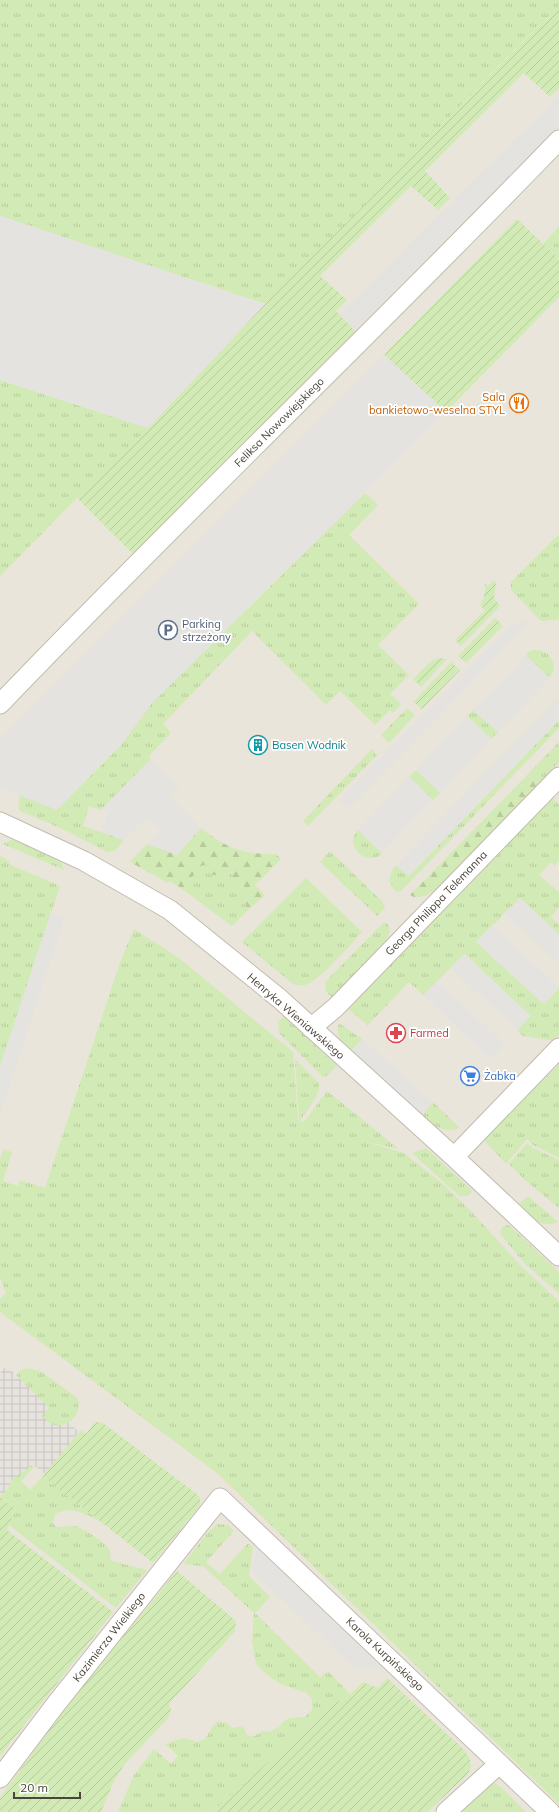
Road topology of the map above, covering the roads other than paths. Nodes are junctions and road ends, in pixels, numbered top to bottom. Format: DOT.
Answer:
graph roads {
  1 [pos="559,140"];
  2 [pos="0,704"];
  3 [pos="559,777"];
  4 [pos="0,822"];
  5 [pos="311,1028"];
  6 [pos="559,1048"];
  7 [pos="454,1157"];
  8 [pos="559,1256"];
  9 [pos="220,1498"];
  10 [pos="499,1764"];
  11 [pos="0,1778"];
  12 [pos="446,1812"];
  13 [pos="550,1812"];
  1 -- 2 [label="street, Feliksa Nowowiejskiego"];
  3 -- 5 [label="street, Georga Philippa Telemanna"];
  4 -- 5 [label="street, Henryka Wieniawskiego"];
  5 -- 7 [label="street, Henryka Wieniawskiego"];
  6 -- 7 [label="street"];
  7 -- 8 [label="street, Henryka Wieniawskiego"];
  9 -- 10 [label="street, Karola Kurpińskiego"];
  9 -- 11 [label="street, Kazimierza Wielkiego"];
  10 -- 12 [label="street"];
  10 -- 13 [label="street, Karola Kurpińskiego"];
}
